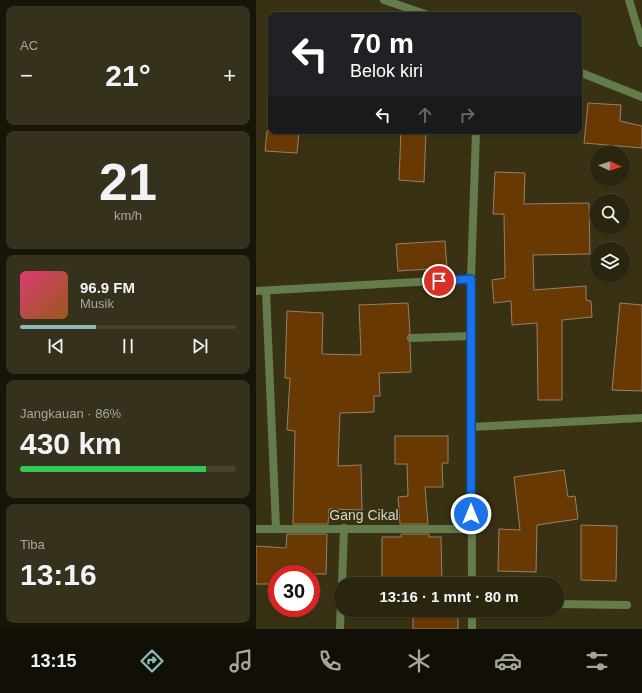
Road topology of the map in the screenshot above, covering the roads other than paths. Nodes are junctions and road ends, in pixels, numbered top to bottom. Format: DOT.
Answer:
graph roads {
  1 [pos="384,0"];
  2 [pos="629,0"];
  3 [pos="398,2"];
  4 [pos="421,12"];
  5 [pos="642,43"];
  6 [pos="582,73"];
  7 [pos="642,97"];
  8 [pos="476,134"];
  9 [pos="471,279"];
  10 [pos="256,291"];
  11 [pos="266,291"];
  12 [pos="470,336"];
  13 [pos="412,338"];
  14 [pos="642,418"];
  15 [pos="471,427"];
  16 [pos="276,528"];
  17 [pos="344,528"];
  18 [pos="256,529"];
  19 [pos="471,529"];
  20 [pos="342,577"];
  21 [pos="472,577"];
  22 [pos="564,604"];
  23 [pos="627,605"];
  24 [pos="340,617"];
  25 [pos="472,617"];
  26 [pos="340,629"];
  27 [pos="472,629"];
  1 -- 3 [label="street"];
  2 -- 5 [label="street"];
  3 -- 4 [label="street"];
  6 -- 7 [label="street"];
  8 -- 9 [label="street"];
  9 -- 11 [label="street"];
  9 -- 12 [label="street"];
  10 -- 11 [label="street"];
  11 -- 16 [label="street"];
  12 -- 13 [label="street"];
  12 -- 15 [label="street"];
  14 -- 15 [label="street"];
  15 -- 19 [label="street"];
  16 -- 17 [label="street, Gang Cikal"];
  16 -- 18 [label="street, Gang Cikal"];
  17 -- 19 [label="street, Gang Cikal"];
  17 -- 20 [label="street"];
  19 -- 21 [label="street"];
  22 -- 23 [label="street"];
  24 -- 26 [label="street"];
  25 -- 27 [label="street"];
}
